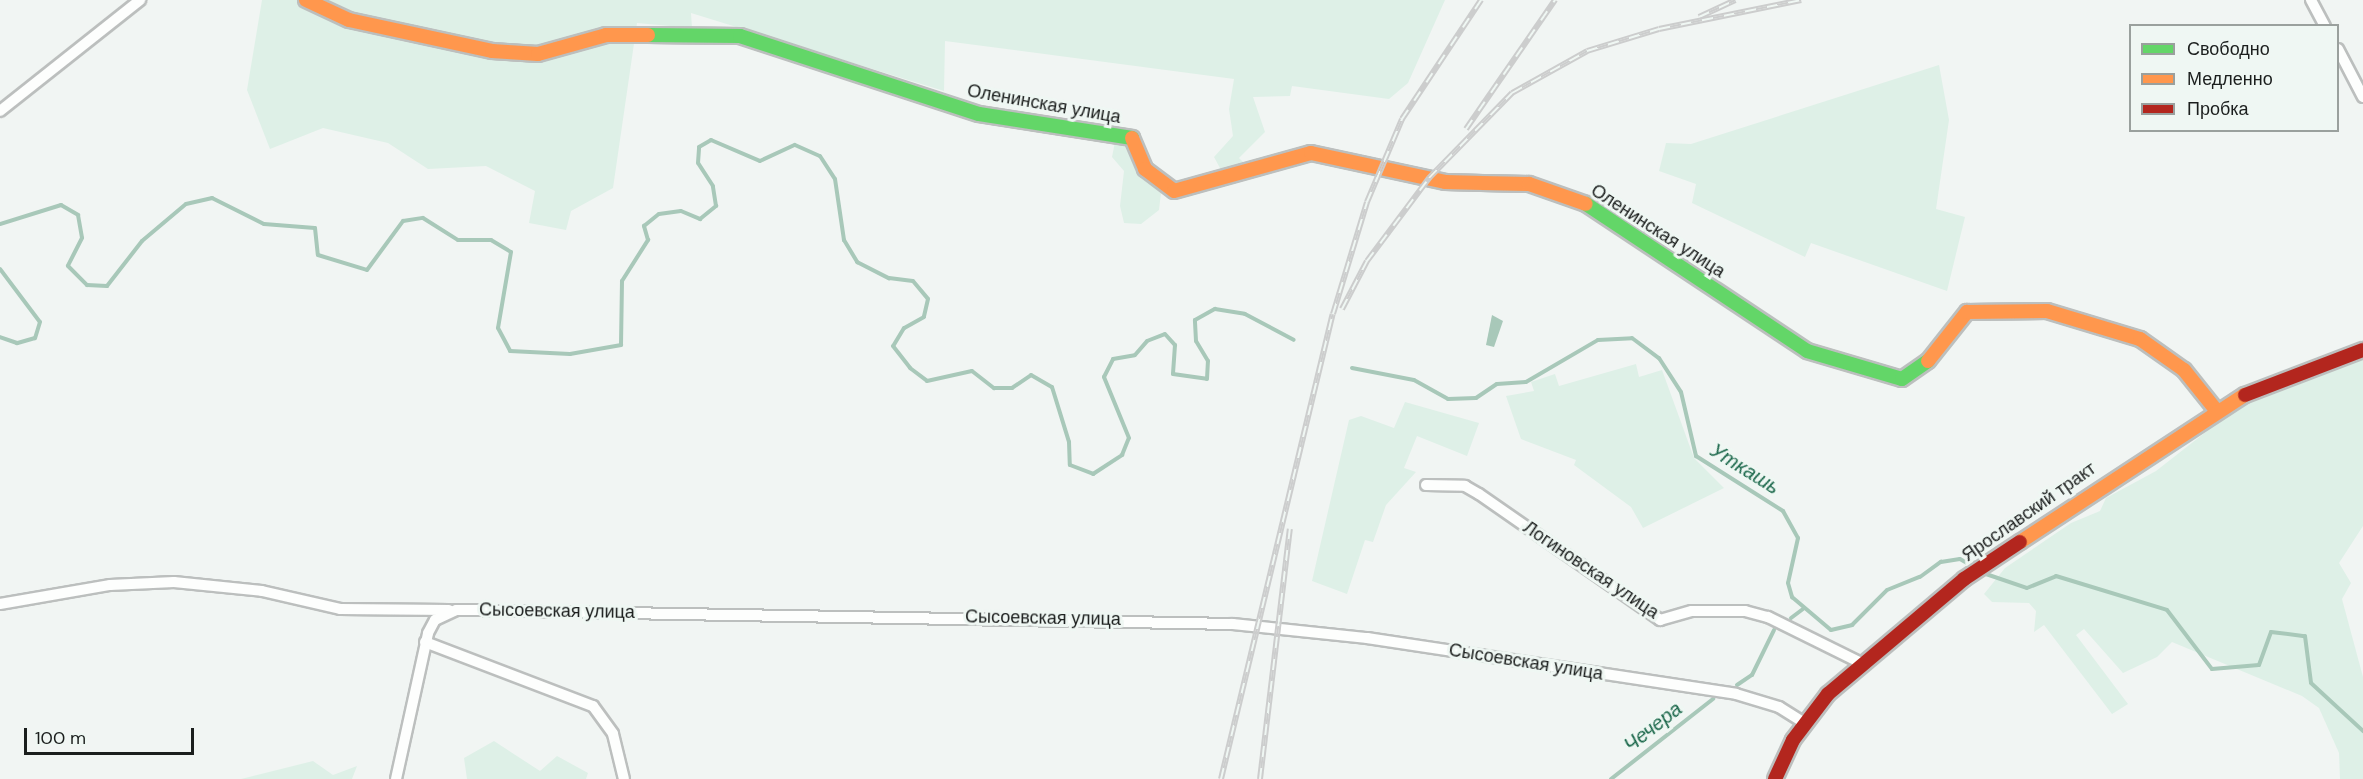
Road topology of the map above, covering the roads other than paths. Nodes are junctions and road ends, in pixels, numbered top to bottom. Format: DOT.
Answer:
graph roads {
  1 [pos="140,0"];
  2 [pos="306,0"];
  3 [pos="2311,0"];
  4 [pos="2324,24"];
  5 [pos="2339,53"];
  6 [pos="2363,97"];
  7 [pos="0,111"];
  8 [pos="2363,350"];
  9 [pos="2216,410"];
  10 [pos="1426,485"];
  11 [pos="0,604"];
  12 [pos="404,610"];
  13 [pos="456,610"];
  14 [pos="427,638"];
  15 [pos="1861,663"];
  16 [pos="1805,723"];
  17 [pos="396,779"];
  18 [pos="624,779"];
  19 [pos="1775,779"];
  1 -- 7 [label="street"];
  2 -- 9 [label="street, Оленинская улица"];
  3 -- 4 [label="street"];
  5 -- 6 [label="street"];
  8 -- 9 [label="street, Ярославский тракт"];
  9 -- 15 [label="street, Ярославский тракт"];
  10 -- 15 [label="street, Логиновская улица"];
  11 -- 12 [label="street"];
  12 -- 13 [label="street"];
  12 -- 14 [label="street"];
  13 -- 14 [label="street, Сысоевская улица"];
  13 -- 16 [label="street, Сысоевская улица"];
  14 -- 17 [label="street"];
  14 -- 18 [label="street"];
  15 -- 16 [label="street, Ярославский тракт"];
  16 -- 19 [label="street, Ярославский тракт"];
}
